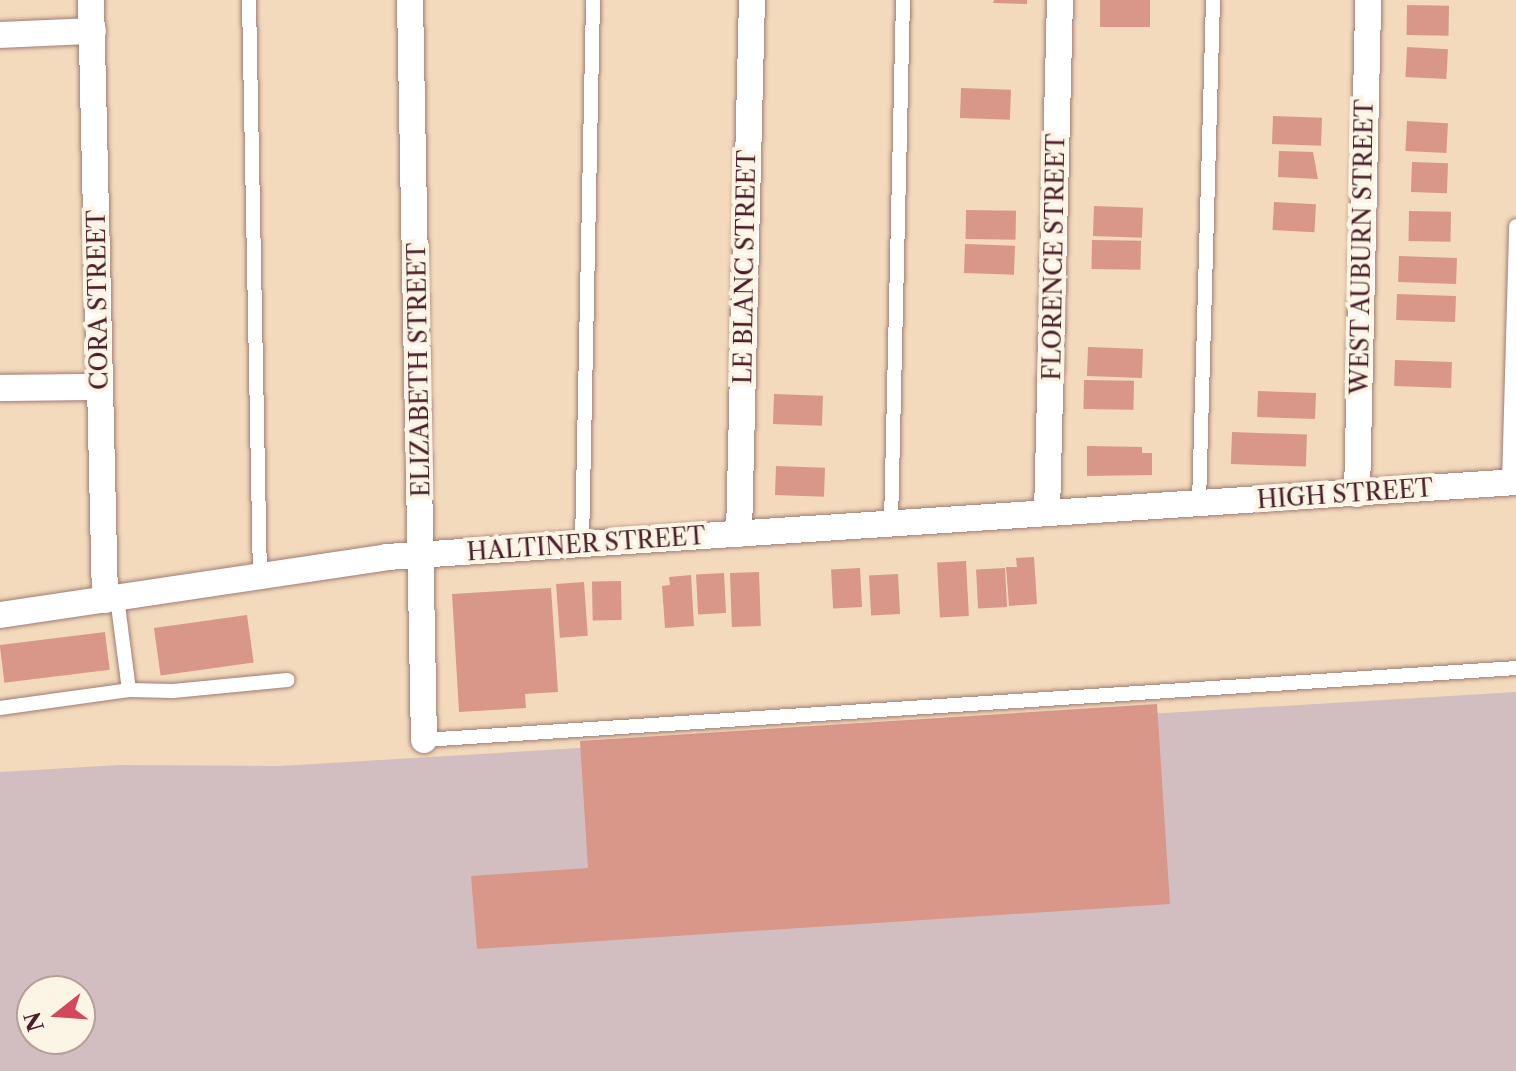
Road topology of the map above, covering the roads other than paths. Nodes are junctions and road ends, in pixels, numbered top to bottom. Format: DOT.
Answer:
graph roads {
  1 [pos="91,0"];
  2 [pos="249,0"];
  3 [pos="410,0"];
  4 [pos="593,0"];
  5 [pos="752,0"];
  6 [pos="903,0"];
  7 [pos="1060,0"];
  8 [pos="1213,0"];
  9 [pos="1368,0"];
  10 [pos="93,31"];
  11 [pos="0,35"];
  12 [pos="1516,226"];
  13 [pos="100,387"];
  14 [pos="0,388"];
  15 [pos="1512,482"];
  16 [pos="1357,494"];
  17 [pos="1187,505"];
  18 [pos="1047,513"];
  19 [pos="891,524"];
  20 [pos="739,534"];
  21 [pos="582,544"];
  22 [pos="424,554"];
  23 [pos="260,576"];
  24 [pos="111,599"];
  25 [pos="0,615"];
  26 [pos="1516,668"];
  27 [pos="287,680"];
  28 [pos="129,690"];
  29 [pos="0,708"];
  30 [pos="424,740"];
  1 -- 10 [label="street, CORA STREET"];
  2 -- 23 [label="lane"];
  3 -- 22 [label="street, ELIZABETH STREET"];
  4 -- 21 [label="lane"];
  5 -- 20 [label="street, LE BLANC STREET"];
  6 -- 19 [label="lane"];
  7 -- 18 [label="street, FLORENCE STREET"];
  8 -- 17 [label="lane"];
  9 -- 16 [label="street, WEST AUBURN STREET"];
  10 -- 11 [label="street"];
  10 -- 13 [label="street, CORA STREET"];
  12 -- 15 [label="lane"];
  13 -- 14 [label="street"];
  13 -- 24 [label="street, CORA STREET"];
  15 -- 16 [label="street, HIGH STREET"];
  16 -- 17 [label="street, HIGH STREET"];
  17 -- 18 [label="street, HALTINER STREET"];
  18 -- 19 [label="street, HALTINER STREET"];
  19 -- 20 [label="street, HALTINER STREET"];
  20 -- 21 [label="street, HALTINER STREET"];
  21 -- 22 [label="street, HALTINER STREET"];
  22 -- 23 [label="street, HALTINER STREET"];
  22 -- 30 [label="street, ELIZABETH STREET"];
  23 -- 24 [label="street, HALTINER STREET"];
  24 -- 25 [label="street, HALTINER STREET"];
  24 -- 28 [label="lane"];
  26 -- 30 [label="lane"];
  27 -- 28 [label="lane"];
  28 -- 29 [label="lane"];
}
